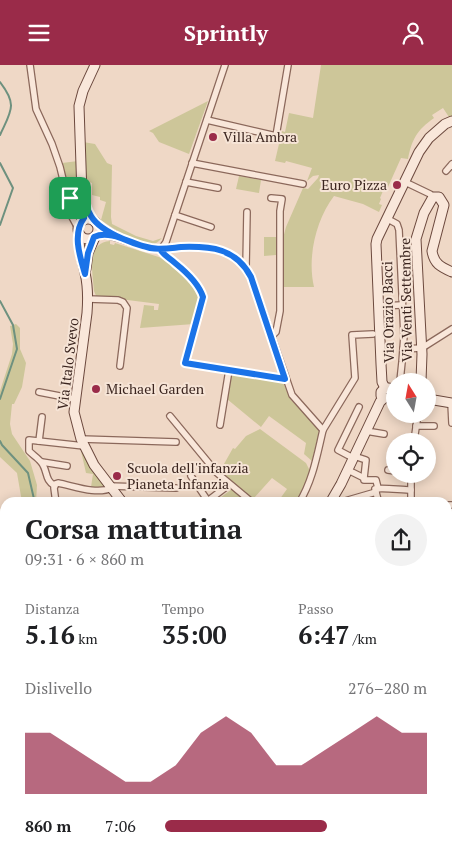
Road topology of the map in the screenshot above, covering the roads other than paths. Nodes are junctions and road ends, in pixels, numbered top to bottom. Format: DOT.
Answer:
graph roads {
  1 [pos="30,65"];
  2 [pos="95,65"];
  3 [pos="225,65"];
  4 [pos="288,65"];
  5 [pos="207,120"];
  6 [pos="452,121"];
  7 [pos="192,163"];
  8 [pos="452,164"];
  9 [pos="446,171"];
  10 [pos="186,182"];
  11 [pos="405,182"];
  12 [pos="303,184"];
  13 [pos="82,185"];
  14 [pos="65,188"];
  15 [pos="218,188"];
  16 [pos="82,195"];
  17 [pos="433,197"];
  18 [pos="70,198"];
  19 [pos="271,198"];
  20 [pos="247,212"];
  21 [pos="175,215"];
  22 [pos="386,218"];
  23 [pos="86,224"];
  24 [pos="211,227"];
  25 [pos="95,236"];
  26 [pos="123,240"];
  27 [pos="160,249"];
  28 [pos="246,267"];
  29 [pos="452,272"];
  30 [pos="85,274"];
  31 [pos="88,299"];
  32 [pos="402,305"];
  33 [pos="379,306"];
  34 [pos="452,329"];
  35 [pos="373,334"];
  36 [pos="271,337"];
  37 [pos="422,348"];
  38 [pos="403,349"];
  39 [pos="120,366"];
  40 [pos="229,370"];
  41 [pos="401,373"];
  42 [pos="421,373"];
  43 [pos="285,379"];
  44 [pos="386,389"];
  45 [pos="39,392"];
  46 [pos="386,397"];
  47 [pos="75,399"];
  48 [pos="436,400"];
  49 [pos="452,403"];
  50 [pos="359,407"];
  51 [pos="170,416"];
  52 [pos="42,417"];
  53 [pos="416,423"];
  54 [pos="452,423"];
  55 [pos="220,425"];
  56 [pos="416,426"];
  57 [pos="434,426"];
  58 [pos="322,430"];
  59 [pos="366,431"];
  60 [pos="415,433"];
  61 [pos="384,434"];
  62 [pos="39,441"];
  63 [pos="82,443"];
  64 [pos="176,443"];
  65 [pos="354,457"];
  66 [pos="42,462"];
  67 [pos="68,466"];
  68 [pos="348,470"];
  69 [pos="192,476"];
  70 [pos="364,478"];
  71 [pos="411,483"];
  72 [pos="54,486"];
  73 [pos="111,487"];
  74 [pos="226,487"];
  75 [pos="176,488"];
  76 [pos="411,489"];
  77 [pos="377,490"];
  78 [pos="55,497"];
  79 [pos="118,497"];
  80 [pos="205,497"];
  81 [pos="212,497"];
  82 [pos="246,497"];
  83 [pos="303,497"];
  84 [pos="334,497"];
  85 [pos="358,497"];
  86 [pos="378,497"];
  87 [pos="411,497"];
  1 -- 14 [label="street"];
  2 -- 13 [label="street"];
  3 -- 5 [label="street"];
  4 -- 5 [label="street"];
  5 -- 7 [label="street"];
  6 -- 11 [label="street"];
  7 -- 10 [label="street"];
  7 -- 12 [label="street"];
  8 -- 9 [label="street"];
  10 -- 15 [label="street"];
  10 -- 21 [label="street"];
  11 -- 17 [label="street"];
  11 -- 22 [label="street"];
  13 -- 16 [label="street"];
  13 -- 23 [label="street"];
  14 -- 18 [label="street"];
  14 -- 23 [label="street"];
  16 -- 18 [label="street"];
  16 -- 23 [label="street"];
  17 -- 29 [label="street, Via Venti Settembre"];
  17 -- 37 [label="street, Via Venti Settembre"];
  18 -- 23 [label="street"];
  19 -- 36 [label="street"];
  20 -- 28 [label="street"];
  21 -- 24 [label="street"];
  21 -- 27 [label="street"];
  22 -- 32 [label="street, Via Orazio Bacci"];
  22 -- 33 [label="street"];
  23 -- 25 [label="street"];
  23 -- 25 [label="street"];
  23 -- 26 [label="street"];
  23 -- 30 [label="street"];
  25 -- 26 [label="street"];
  25 -- 30 [label="street"];
  26 -- 27 [label="street"];
  27 -- 28 [label="street"];
  27 -- 40 [label="street"];
  28 -- 36 [label="street"];
  30 -- 31 [label="street, Via Italo Svevo"];
  31 -- 39 [label="street"];
  31 -- 47 [label="street, Via Italo Svevo"];
  32 -- 33 [label="street"];
  32 -- 38 [label="street, Via Orazio Bacci"];
  33 -- 44 [label="street"];
  34 -- 37 [label="street"];
  35 -- 58 [label="street"];
  36 -- 43 [label="street"];
  37 -- 38 [label="street"];
  37 -- 42 [label="street, Via Venti Settembre"];
  38 -- 41 [label="street, Via Orazio Bacci"];
  40 -- 43 [label="street"];
  40 -- 55 [label="street"];
  43 -- 58 [label="street"];
  45 -- 47 [label="street"];
  46 -- 59 [label="street"];
  47 -- 63 [label="street, Via Italo Svevo"];
  48 -- 49 [label="street"];
  49 -- 54 [label="street"];
  50 -- 65 [label="street"];
  51 -- 82 [label="street"];
  52 -- 62 [label="street"];
  53 -- 56 [label="street"];
  56 -- 57 [label="street"];
  56 -- 60 [label="street"];
  58 -- 83 [label="street"];
  59 -- 61 [label="street"];
  59 -- 65 [label="street"];
  62 -- 63 [label="street"];
  62 -- 66 [label="street"];
  63 -- 64 [label="street"];
  63 -- 73 [label="street, Via Italo Svevo"];
  65 -- 68 [label="street"];
  65 -- 70 [label="street"];
  66 -- 67 [label="street"];
  66 -- 72 [label="street"];
  68 -- 70 [label="street"];
  68 -- 84 [label="street"];
  69 -- 80 [label="street"];
  70 -- 77 [label="street"];
  71 -- 76 [label="street"];
  72 -- 73 [label="street"];
  72 -- 78 [label="street"];
  73 -- 75 [label="street"];
  73 -- 79 [label="street, Via Italo Svevo"];
  74 -- 81 [label="street"];
  76 -- 77 [label="street"];
  76 -- 87 [label="street"];
  77 -- 85 [label="street"];
  77 -- 86 [label="street"];
}
